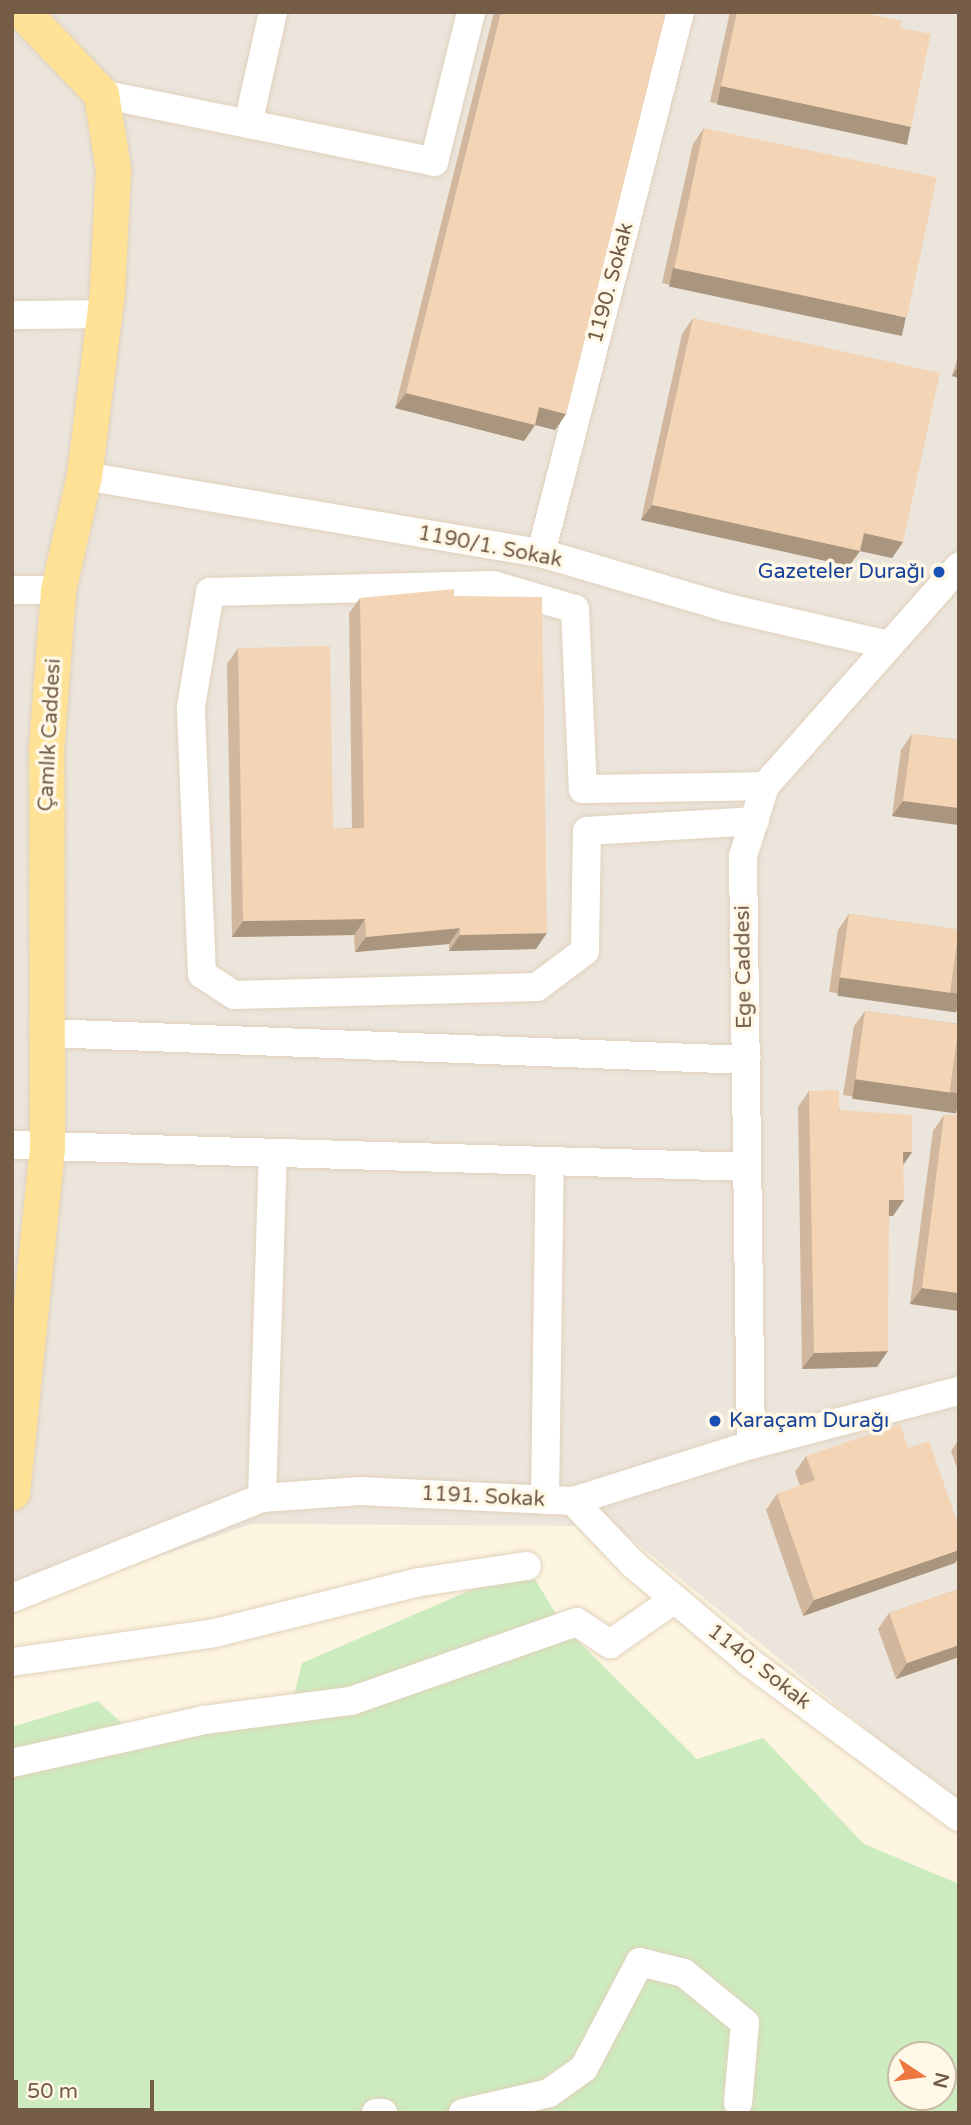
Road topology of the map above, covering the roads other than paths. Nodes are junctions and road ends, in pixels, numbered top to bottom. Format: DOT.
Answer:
graph roads {
  1 [pos="23,12"];
  2 [pos="273,12"];
  3 [pos="471,12"];
  4 [pos="680,12"];
  5 [pos="101,93"];
  6 [pos="248,124"];
  7 [pos="104,314"];
  8 [pos="12,315"];
  9 [pos="84,476"];
  10 [pos="541,553"];
  11 [pos="955,576"];
  12 [pos="12,590"];
  13 [pos="58,590"];
  14 [pos="890,645"];
  15 [pos="765,786"];
  16 [pos="755,821"];
  17 [pos="47,1033"];
  18 [pos="746,1060"];
  19 [pos="12,1145"];
  20 [pos="47,1149"];
  21 [pos="273,1155"];
  22 [pos="550,1162"];
  23 [pos="747,1167"];
  24 [pos="959,1391"];
  25 [pos="751,1445"];
  26 [pos="12,1492"];
  27 [pos="262,1497"];
  28 [pos="545,1500"];
  29 [pos="573,1501"];
  30 [pos="527,1566"];
  31 [pos="12,1598"];
  32 [pos="675,1599"];
  33 [pos="12,1662"];
  34 [pos="12,1763"];
  35 [pos="959,1817"];
  36 [pos="738,2103"];
  37 [pos="376,2113"];
  38 [pos="383,2113"];
  39 [pos="463,2113"];
  1 -- 5 [label="main road"];
  2 -- 6 [label="street"];
  3 -- 6 [label="street"];
  4 -- 10 [label="street, 1190. Sokak"];
  5 -- 6 [label="street"];
  5 -- 7 [label="main road, Çamlık Caddesi"];
  7 -- 8 [label="street"];
  7 -- 9 [label="main road, Çamlık Caddesi"];
  9 -- 10 [label="street, 1190/1. Sokak"];
  9 -- 13 [label="main road, Çamlık Caddesi"];
  10 -- 14 [label="street, 1190/1. Sokak"];
  11 -- 14 [label="street, Ege Caddesi"];
  12 -- 13 [label="street"];
  13 -- 17 [label="main road, Çamlık Caddesi"];
  14 -- 15 [label="street, Ege Caddesi"];
  15 -- 16 [label="street, Ege Caddesi"];
  15 -- 16 [label="street"];
  16 -- 18 [label="street, Ege Caddesi"];
  17 -- 18 [label="street"];
  17 -- 20 [label="main road, Çamlık Caddesi"];
  18 -- 23 [label="street, Ege Caddesi"];
  19 -- 20 [label="street"];
  20 -- 21 [label="street"];
  20 -- 26 [label="main road, Çamlık Caddesi"];
  21 -- 22 [label="street"];
  21 -- 27 [label="street"];
  22 -- 23 [label="street"];
  22 -- 28 [label="street"];
  23 -- 25 [label="street, Ege Caddesi"];
  24 -- 25 [label="street, 1191. Sokak"];
  25 -- 29 [label="street, 1191. Sokak"];
  27 -- 28 [label="street, 1191. Sokak"];
  27 -- 31 [label="street, 1191. Sokak"];
  28 -- 29 [label="street, 1191. Sokak"];
  29 -- 32 [label="street, 1140. Sokak"];
  30 -- 33 [label="street"];
  32 -- 34 [label="street"];
  32 -- 35 [label="street, 1140. Sokak"];
  36 -- 39 [label="street"];
  37 -- 38 [label="street"];
}
